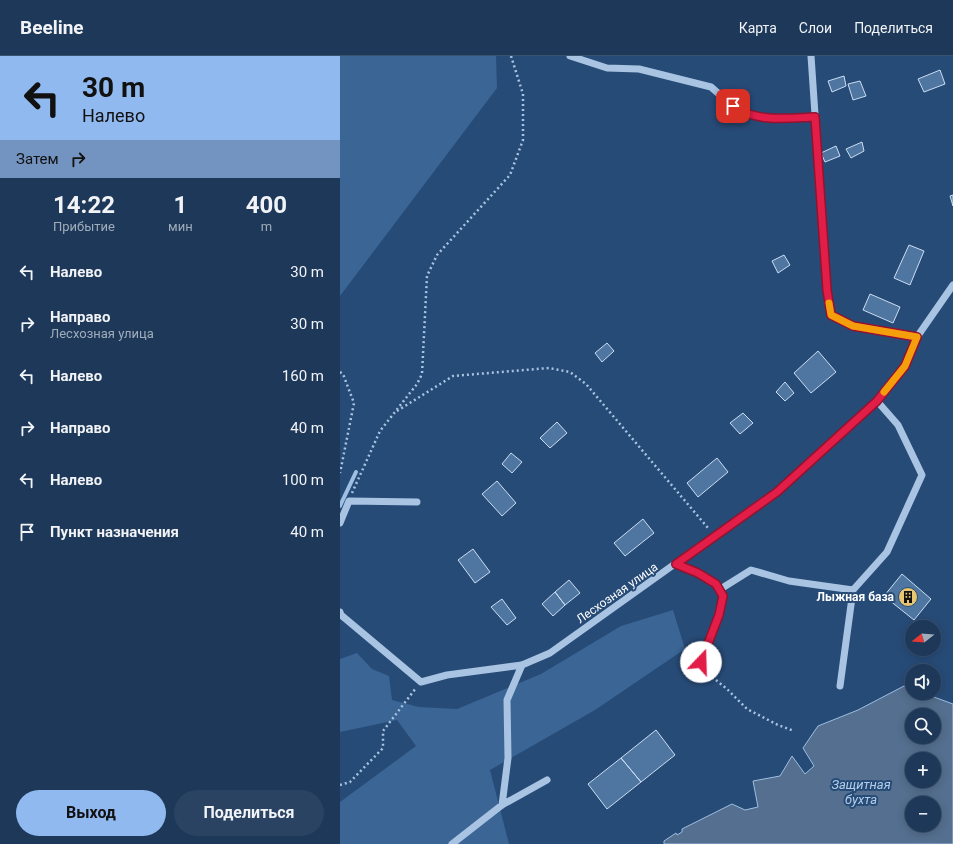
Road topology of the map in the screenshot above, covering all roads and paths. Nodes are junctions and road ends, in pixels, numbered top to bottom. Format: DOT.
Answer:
graph roads {
  1 [pos="511,56"];
  2 [pos="570,56"];
  3 [pos="811,56"];
  4 [pos="815,117"];
  5 [pos="953,285"];
  6 [pos="917,337"];
  7 [pos="340,372"];
  8 [pos="877,401"];
  9 [pos="394,413"];
  10 [pos="340,473"];
  11 [pos="349,501"];
  12 [pos="417,502"];
  13 [pos="340,523"];
  14 [pos="715,536"];
  15 [pos="676,564"];
  16 [pos="719,590"];
  17 [pos="853,590"];
  18 [pos="340,612"];
  19 [pos="701,662"];
  20 [pos="522,665"];
  21 [pos="421,682"];
  22 [pos="840,686"];
  23 [pos="794,731"];
  24 [pos="547,780"];
  25 [pos="340,785"];
  26 [pos="502,805"];
  27 [pos="452,844"];
  1 -- 9 [label="path"];
  2 -- 4 [label="street"];
  3 -- 4 [label="street"];
  4 -- 6 [label="street"];
  5 -- 6 [label="street, Лесхозная улица"];
  6 -- 8 [label="street, Лесхозная улица"];
  7 -- 10 [label="path"];
  8 -- 14 [label="street, Лесхозная улица"];
  8 -- 17 [label="street"];
  9 -- 11 [label="path"];
  9 -- 14 [label="path"];
  11 -- 12 [label="street"];
  11 -- 13 [label="street"];
  14 -- 15 [label="street, Лесхозная улица"];
  15 -- 16 [label="street"];
  15 -- 20 [label="street, Лесхозная улица"];
  16 -- 17 [label="street"];
  16 -- 19 [label="street"];
  17 -- 22 [label="street"];
  18 -- 21 [label="street"];
  19 -- 23 [label="path"];
  20 -- 21 [label="street, Лесхозная улица"];
  20 -- 26 [label="street"];
  21 -- 25 [label="path"];
  24 -- 26 [label="street"];
  26 -- 27 [label="street"];
}
